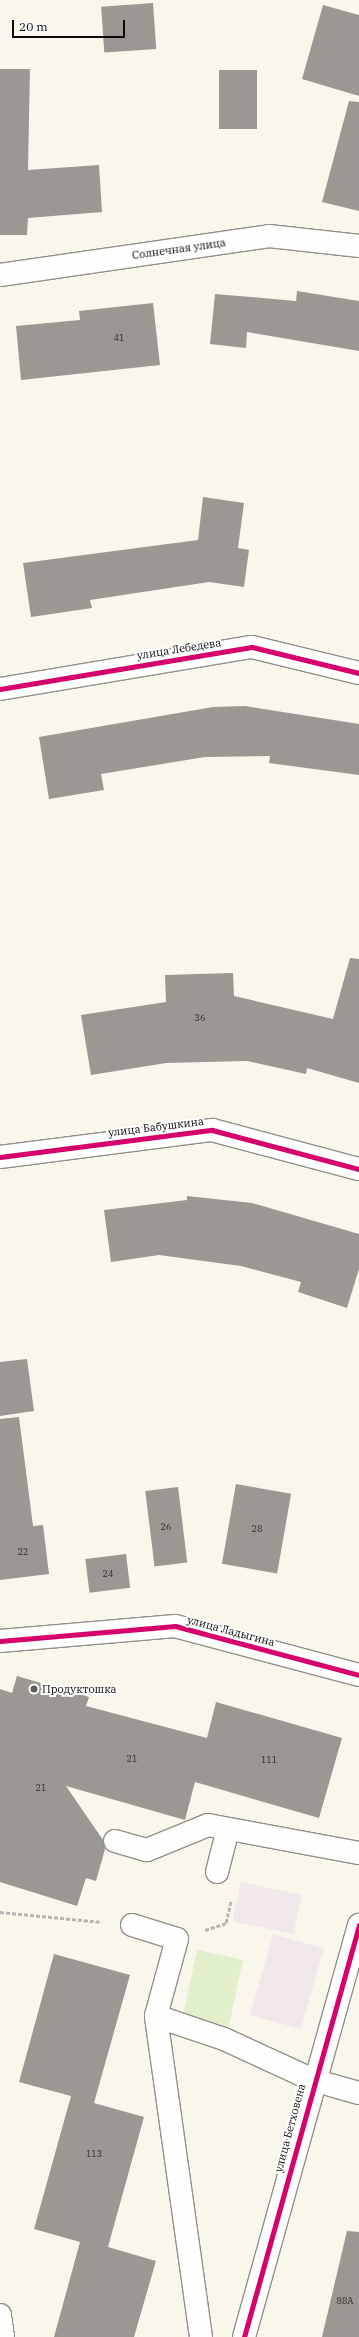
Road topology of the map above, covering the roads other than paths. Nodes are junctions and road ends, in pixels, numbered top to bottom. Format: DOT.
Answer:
graph roads {
  1 [pos="359,246"];
  2 [pos="0,274"];
  3 [pos="359,673"];
  4 [pos="0,689"];
  5 [pos="0,1158"];
  6 [pos="359,1169"];
  7 [pos="0,1641"];
  8 [pos="359,1675"];
  9 [pos="228,1829"];
  10 [pos="115,1841"];
  11 [pos="359,1853"];
  12 [pos="217,1872"];
  13 [pos="132,1925"];
  14 [pos="359,1925"];
  15 [pos="156,2016"];
  16 [pos="313,2080"];
  17 [pos="359,2093"];
  18 [pos="0,2315"];
  19 [pos="3,2337"];
  20 [pos="201,2337"];
  21 [pos="244,2337"];
  1 -- 2 [label="street, Солнечная улица"];
  3 -- 4 [label="street, улица Лебедева"];
  5 -- 6 [label="street, улица Бабушкина"];
  7 -- 8 [label="street, улица Ладыгина"];
  9 -- 10 [label="street"];
  9 -- 11 [label="street"];
  9 -- 12 [label="street"];
  13 -- 15 [label="street"];
  14 -- 16 [label="street, улица Бетховена"];
  15 -- 16 [label="street"];
  15 -- 20 [label="street"];
  16 -- 17 [label="street"];
  16 -- 21 [label="street, улица Бетховена"];
  18 -- 19 [label="street"];
}
